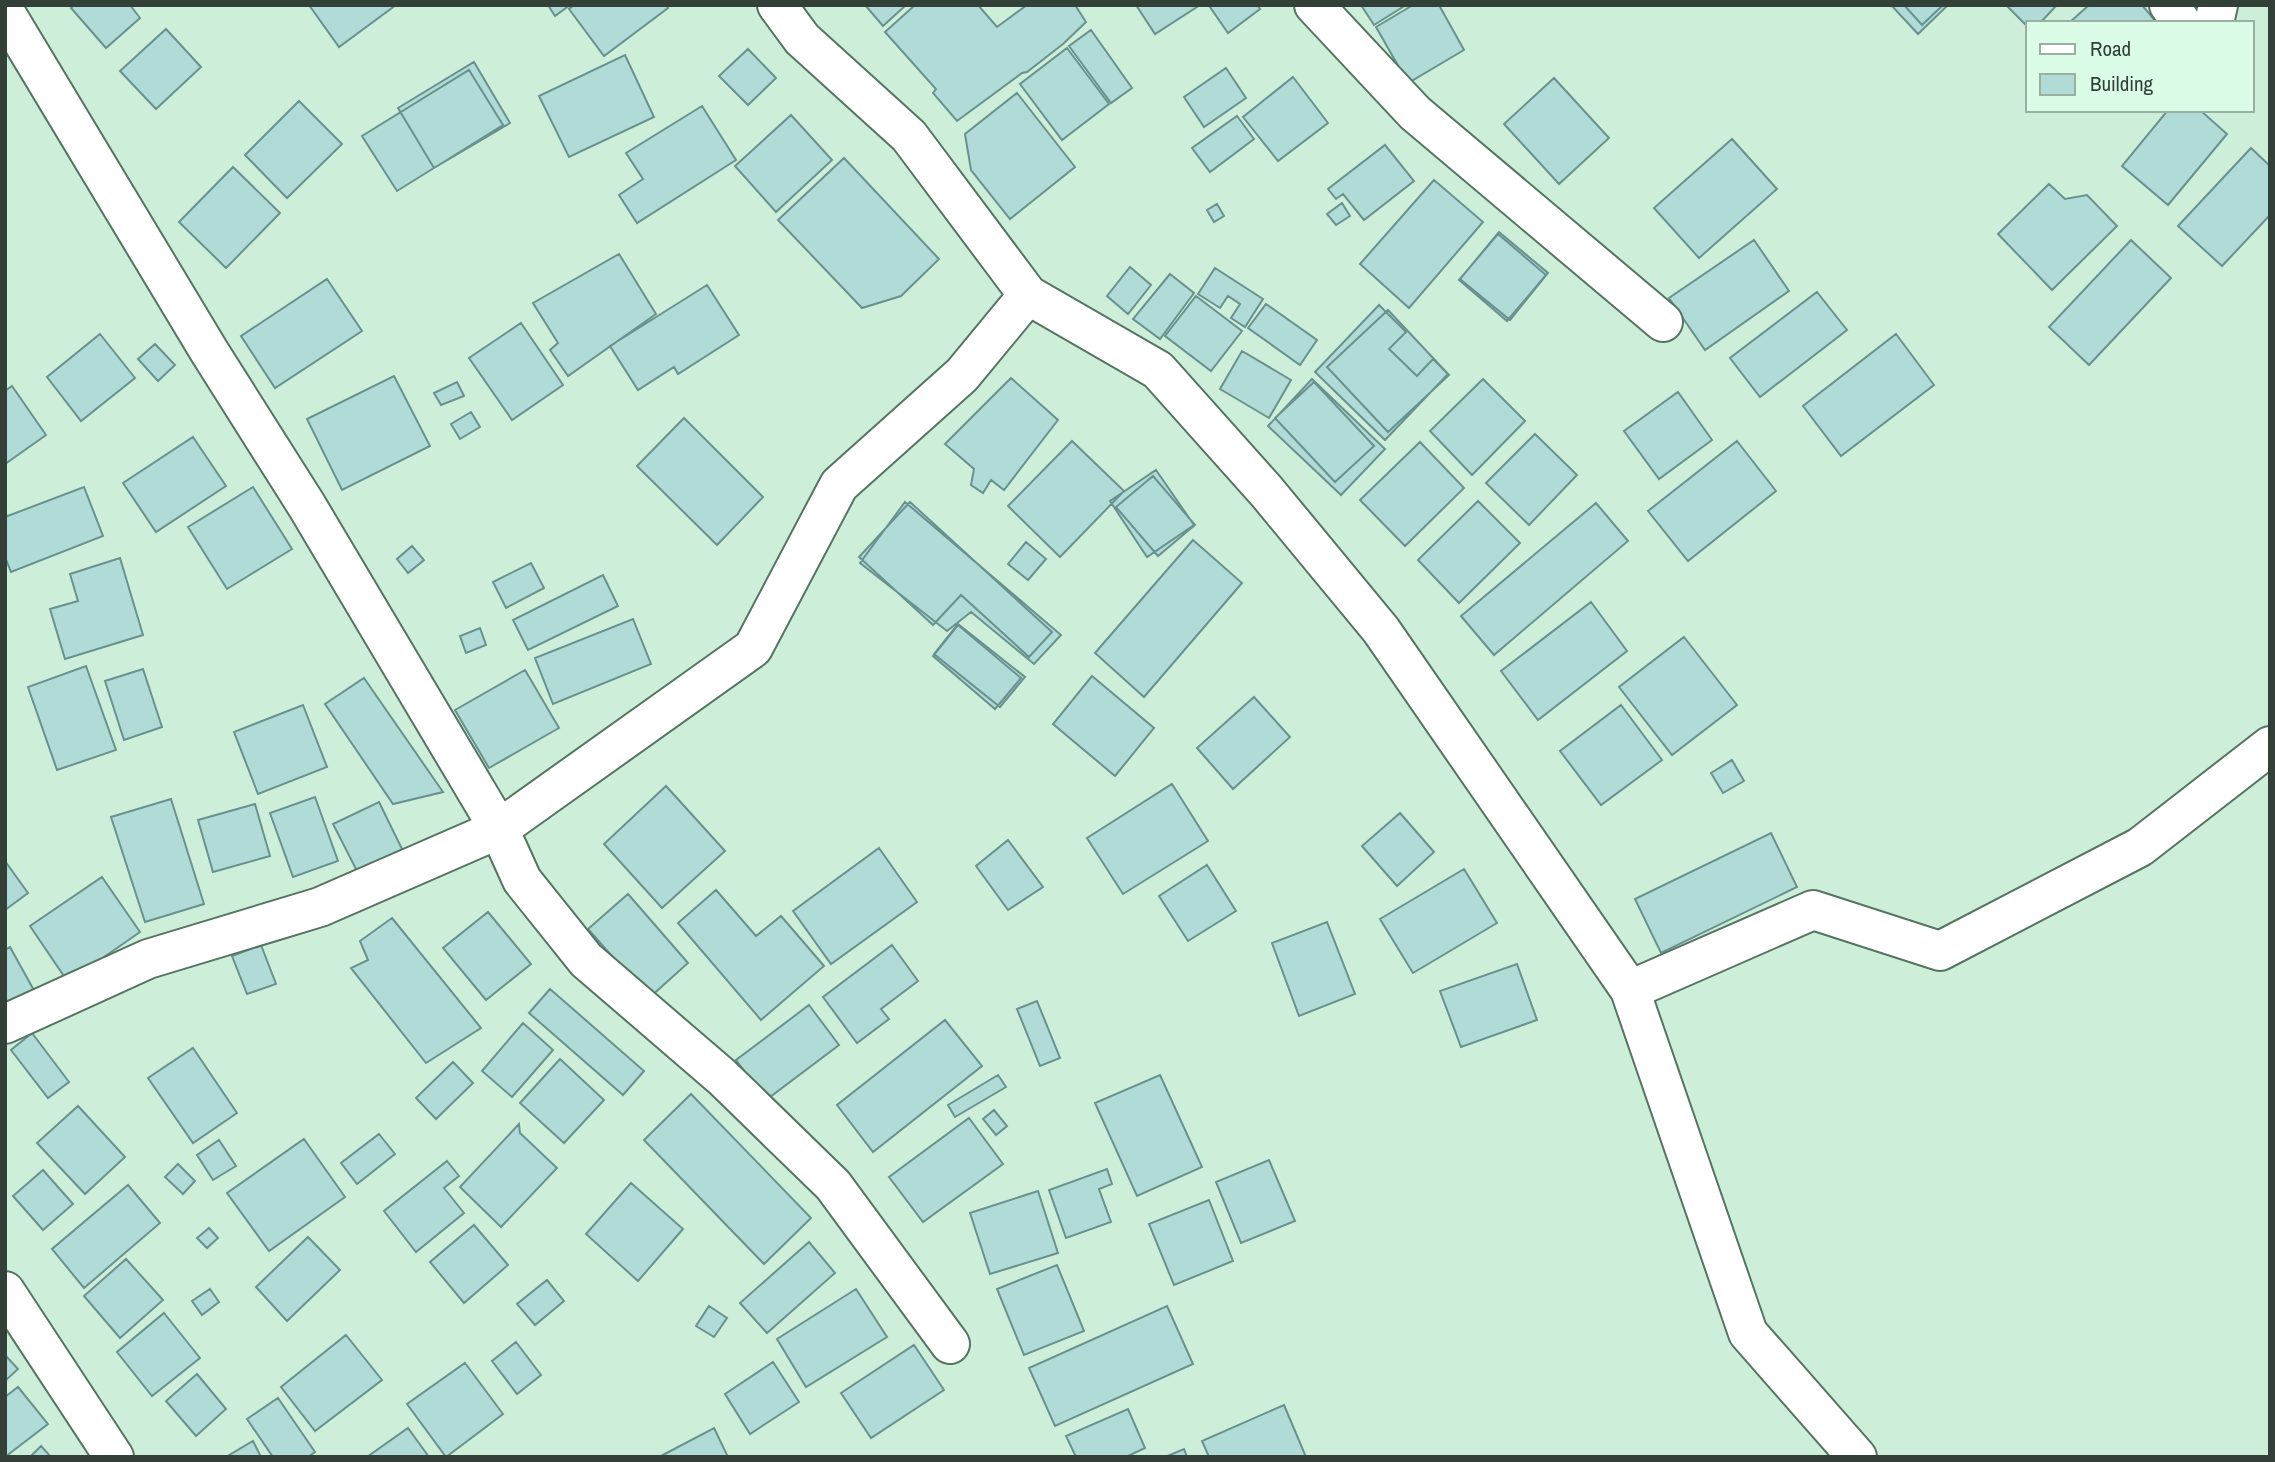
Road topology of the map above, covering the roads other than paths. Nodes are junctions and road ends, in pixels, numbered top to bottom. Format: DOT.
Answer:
graph roads {
  1 [pos="777,5"];
  2 [pos="1314,5"];
  3 [pos="2169,5"];
  4 [pos="5,12"];
  5 [pos="2181,21"];
  6 [pos="1028,296"];
  7 [pos="1663,322"];
  8 [pos="2270,746"];
  9 [pos="499,829"];
  10 [pos="1630,990"];
  11 [pos="5,1024"];
  12 [pos="5,1291"];
  13 [pos="950,1344"];
  14 [pos="114,1457"];
  15 [pos="1857,1457"];
  1 -- 6 [label="street"];
  2 -- 7 [label="street"];
  3 -- 5 [label="street"];
  4 -- 9 [label="street"];
  6 -- 9 [label="street"];
  6 -- 10 [label="street"];
  8 -- 10 [label="street"];
  9 -- 11 [label="street"];
  9 -- 13 [label="street"];
  10 -- 15 [label="street"];
  12 -- 14 [label="street"];
}
